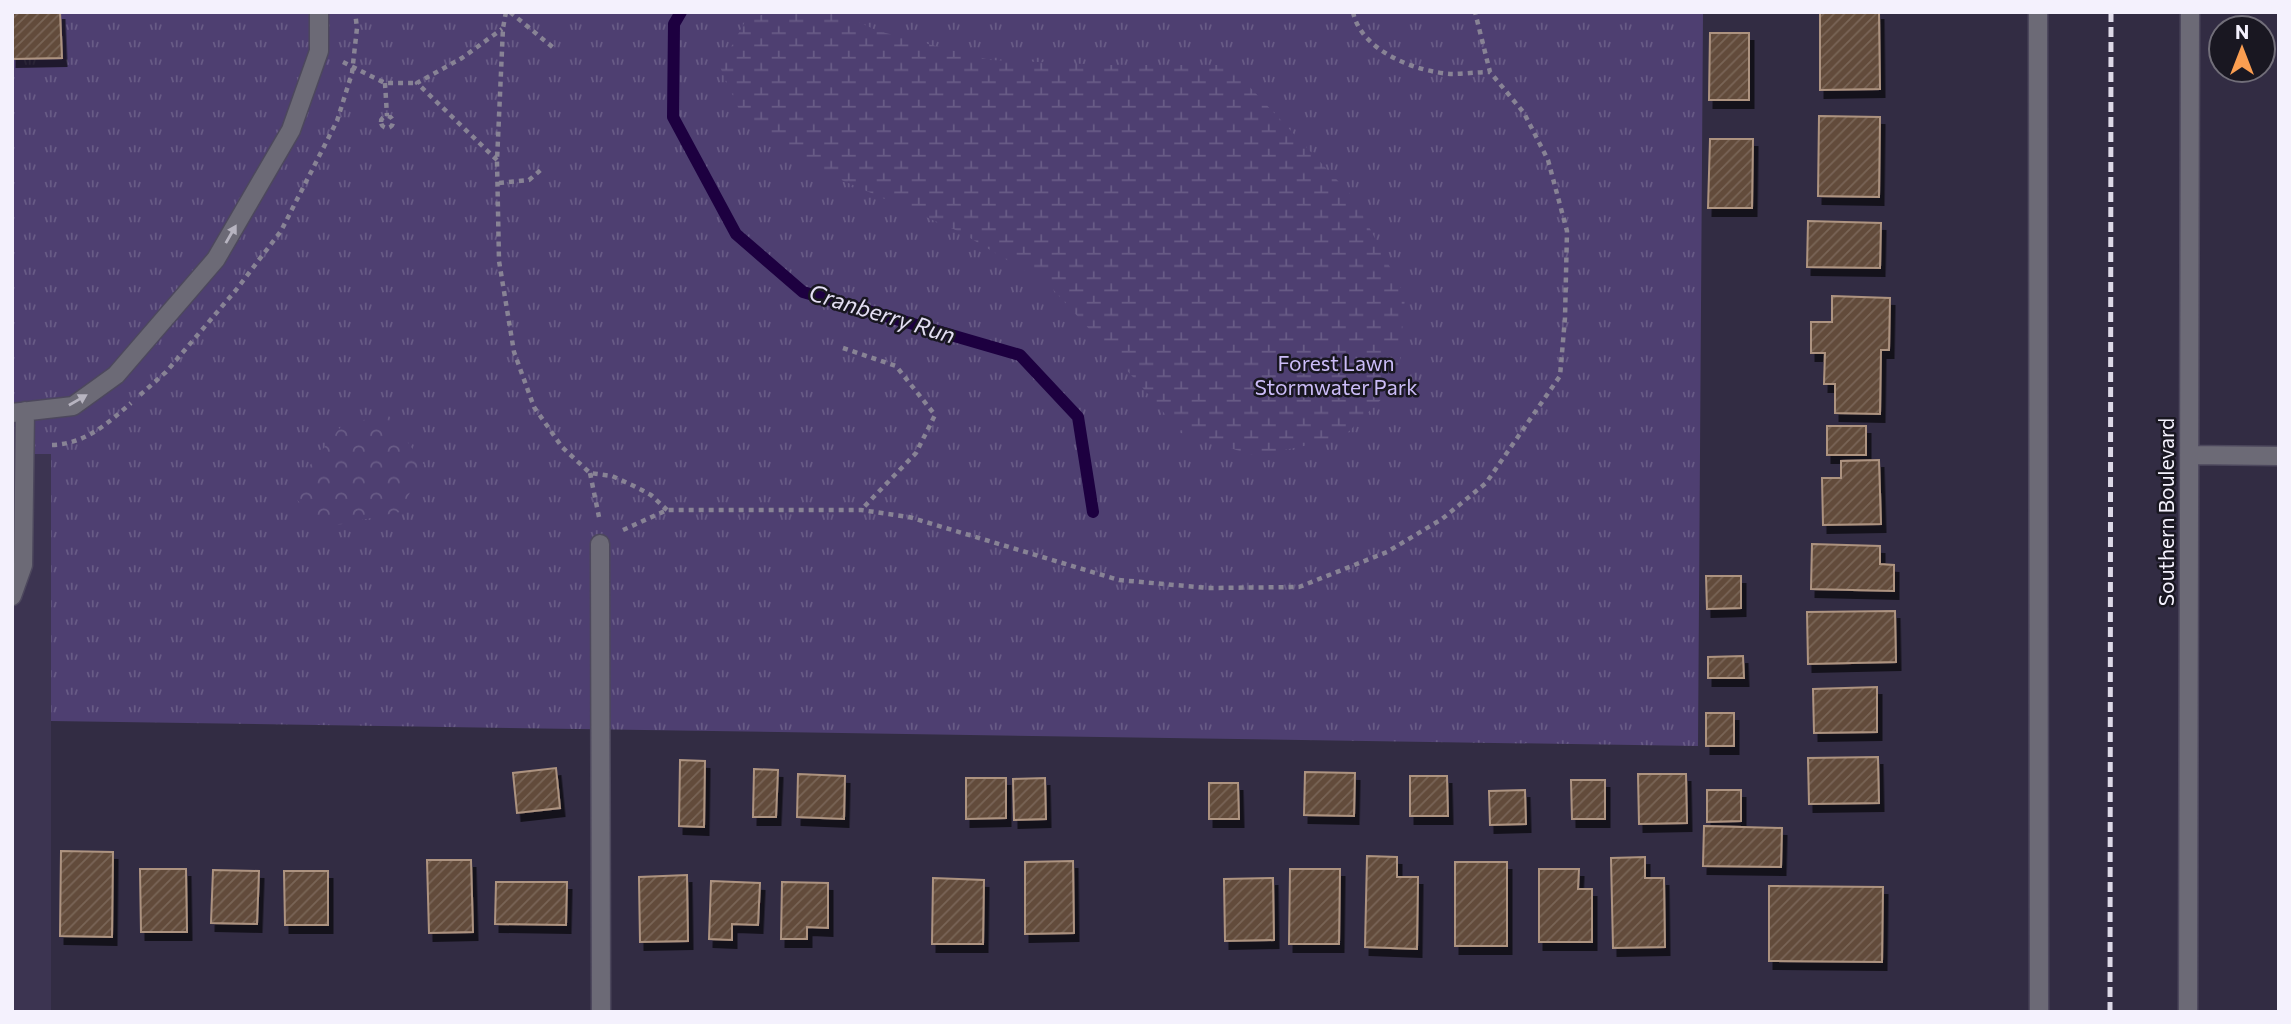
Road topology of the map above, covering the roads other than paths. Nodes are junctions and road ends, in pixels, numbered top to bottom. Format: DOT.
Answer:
graph roads {
  1 [pos="319,12"];
  2 [pos="2038,12"];
  3 [pos="2190,12"];
  4 [pos="19,412"];
  5 [pos="2189,455"];
  6 [pos="2279,456"];
  7 [pos="600,544"];
  8 [pos="12,596"];
  9 [pos="601,1012"];
  10 [pos="2039,1012"];
  11 [pos="2188,1012"];
  4 -- 1 [label="street, one-way"];
  2 -- 10 [label="street"];
  3 -- 5 [label="street, Southern Boulevard"];
  4 -- 8 [label="street"];
  5 -- 6 [label="street"];
  5 -- 11 [label="street, Southern Boulevard"];
  7 -- 9 [label="street"];
}
